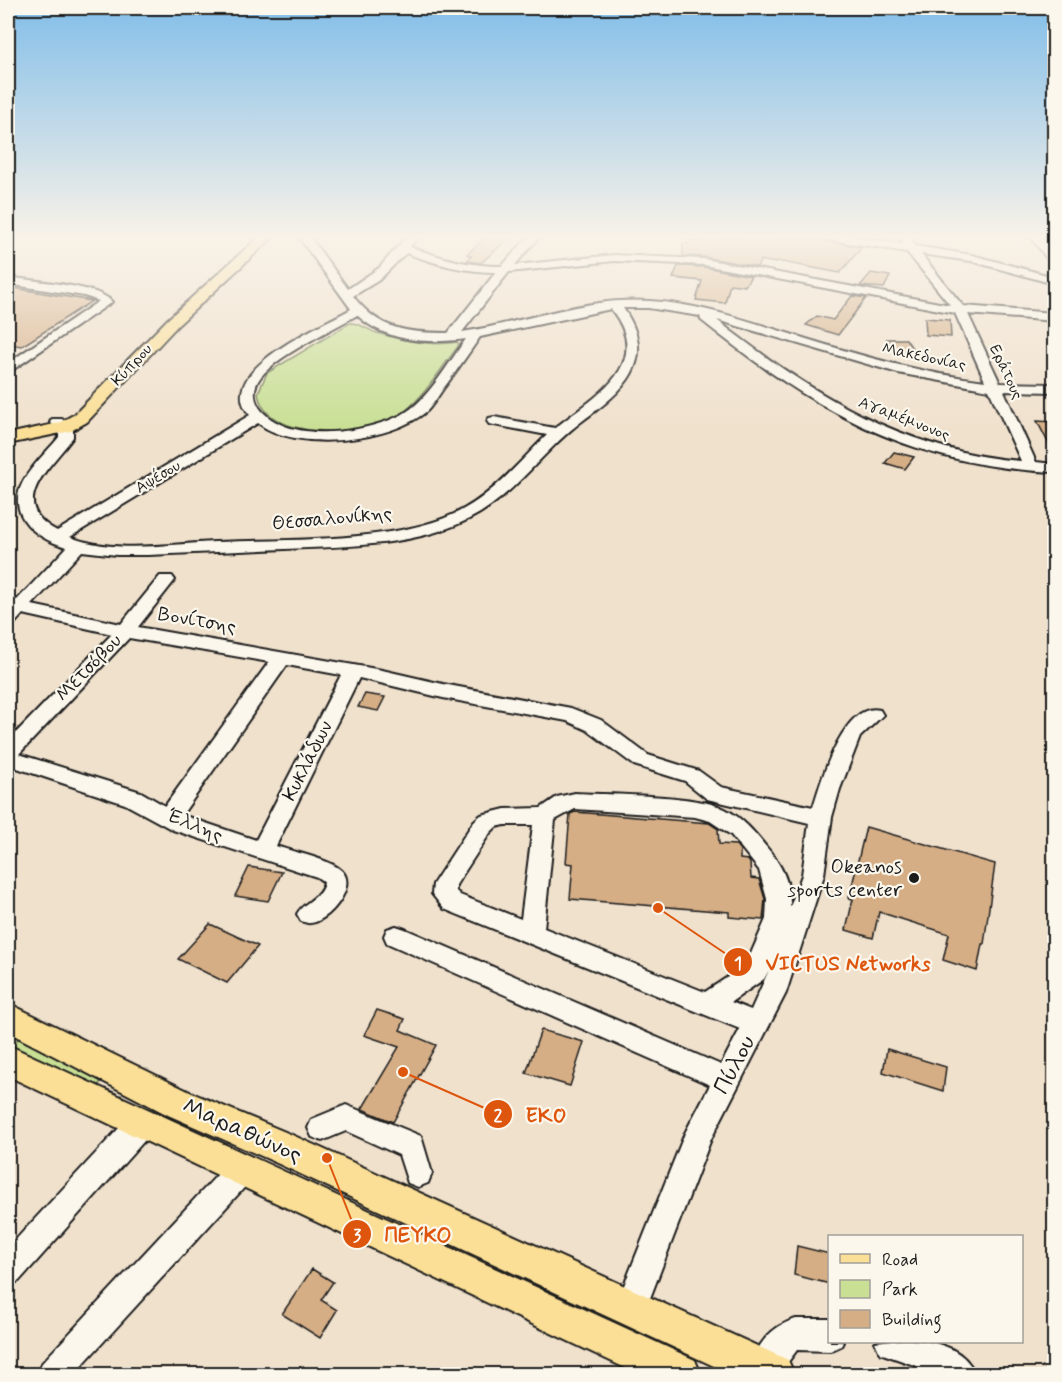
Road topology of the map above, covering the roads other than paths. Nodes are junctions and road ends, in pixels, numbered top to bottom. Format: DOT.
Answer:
graph roads {
  1 [pos="105,300"];
  2 [pos="183,300"];
  3 [pos="197,300"];
  4 [pos="350,300"];
  5 [pos="480,300"];
  6 [pos="911,300"];
  7 [pos="952,300"];
  8 [pos="614,304"];
  9 [pos="357,310"];
  10 [pos="960,310"];
  11 [pos="700,314"];
  12 [pos="1054,317"];
  13 [pos="476,334"];
  14 [pos="452,336"];
  15 [pos="8,369"];
  16 [pos="994,386"];
  17 [pos="1054,388"];
  18 [pos="258,416"];
  19 [pos="494,421"];
  20 [pos="61,425"];
  21 [pos="8,433"];
  22 [pos="558,433"];
  23 [pos="8,439"];
  24 [pos="1031,467"];
  25 [pos="1054,468"];
  26 [pos="58,537"];
  27 [pos="78,545"];
  28 [pos="166,580"];
  29 [pos="12,610"];
  30 [pos="125,631"];
  31 [pos="282,658"];
  32 [pos="353,670"];
  33 [pos="873,715"];
  34 [pos="8,753"];
  35 [pos="8,759"];
  36 [pos="544,816"];
  37 [pos="821,817"];
  38 [pos="169,818"];
  39 [pos="262,850"];
  40 [pos="309,914"];
  41 [pos="531,934"];
  42 [pos="396,936"];
  43 [pos="708,1004"];
  44 [pos="8,1017"];
  45 [pos="757,1024"];
  46 [pos="8,1060"];
  47 [pos="728,1080"];
  48 [pos="143,1122"];
  49 [pos="322,1128"];
  50 [pos="243,1168"];
  51 [pos="418,1173"];
  52 [pos="8,1270"];
  53 [pos="631,1308"];
  54 [pos="828,1335"];
  55 [pos="897,1343"];
  56 [pos="769,1372"];
  57 [pos="53,1374"];
  58 [pos="681,1374"];
  59 [pos="959,1374"];
  1 -- 15 [label="street"];
  2 -- 20 [label="main road, Κύπρου"];
  3 -- 20 [label="main road, Κύπρου"];
  4 -- 9 [label="street, Μακεδονίας"];
  5 -- 14 [label="street"];
  6 -- 10 [label="street"];
  7 -- 10 [label="street, Εράτους"];
  8 -- 11 [label="street, Μακεδονίας"];
  8 -- 13 [label="street, Μακεδονίας"];
  8 -- 22 [label="street, Θεσσαλονίκης"];
  9 -- 14 [label="street, Μακεδονίας"];
  9 -- 18 [label="street"];
  10 -- 12 [label="street"];
  10 -- 16 [label="street, Εράτους"];
  11 -- 16 [label="street, Μακεδονίας"];
  11 -- 24 [label="street, Αγαμέμνονος"];
  13 -- 14 [label="street, Μακεδονίας"];
  13 -- 18 [label="street"];
  16 -- 17 [label="street, Μακεδονίας"];
  16 -- 24 [label="street, Εράτους"];
  18 -- 26 [label="street, Αψέσου"];
  19 -- 22 [label="street"];
  20 -- 21 [label="main road, Κύπρου"];
  20 -- 23 [label="main road, Κύπρου"];
  20 -- 26 [label="street, Θεσσαλονίκης"];
  22 -- 27 [label="street, Θεσσαλονίκης"];
  24 -- 25 [label="street, Αγαμέμνονος"];
  26 -- 27 [label="street, Θεσσαλονίκης"];
  27 -- 29 [label="street"];
  28 -- 30 [label="street, Μετσόβου"];
  29 -- 30 [label="street, Βονίτσης"];
  30 -- 31 [label="street, Βονίτσης"];
  30 -- 34 [label="street, Μετσόβου"];
  31 -- 32 [label="street, Βονίτσης"];
  31 -- 38 [label="street"];
  32 -- 37 [label="street, Βονίτσης"];
  32 -- 39 [label="street, Κυκλάδων"];
  33 -- 37 [label="street, Πύλου"];
  35 -- 38 [label="street, Έλλης"];
  36 -- 41 [label="street"];
  36 -- 41 [label="street"];
  36 -- 43 [label="street"];
  37 -- 45 [label="street, Πύλου"];
  38 -- 39 [label="street, Έλλης"];
  39 -- 40 [label="street, Έλλης"];
  41 -- 43 [label="street"];
  42 -- 47 [label="street"];
  43 -- 45 [label="street"];
  44 -- 53 [label="main road, Μαραθώνος"];
  45 -- 47 [label="street, Πύλου"];
  46 -- 48 [label="main road, Μαραθώνος"];
  47 -- 53 [label="street, Πύλου"];
  48 -- 50 [label="main road, Μαραθώνος"];
  48 -- 52 [label="street"];
  49 -- 51 [label="street"];
  50 -- 57 [label="street"];
  50 -- 58 [label="main road, Μαραθώνος"];
  53 -- 56 [label="main road, Μαραθώνος"];
  54 -- 56 [label="street"];
  55 -- 59 [label="street"];
}
